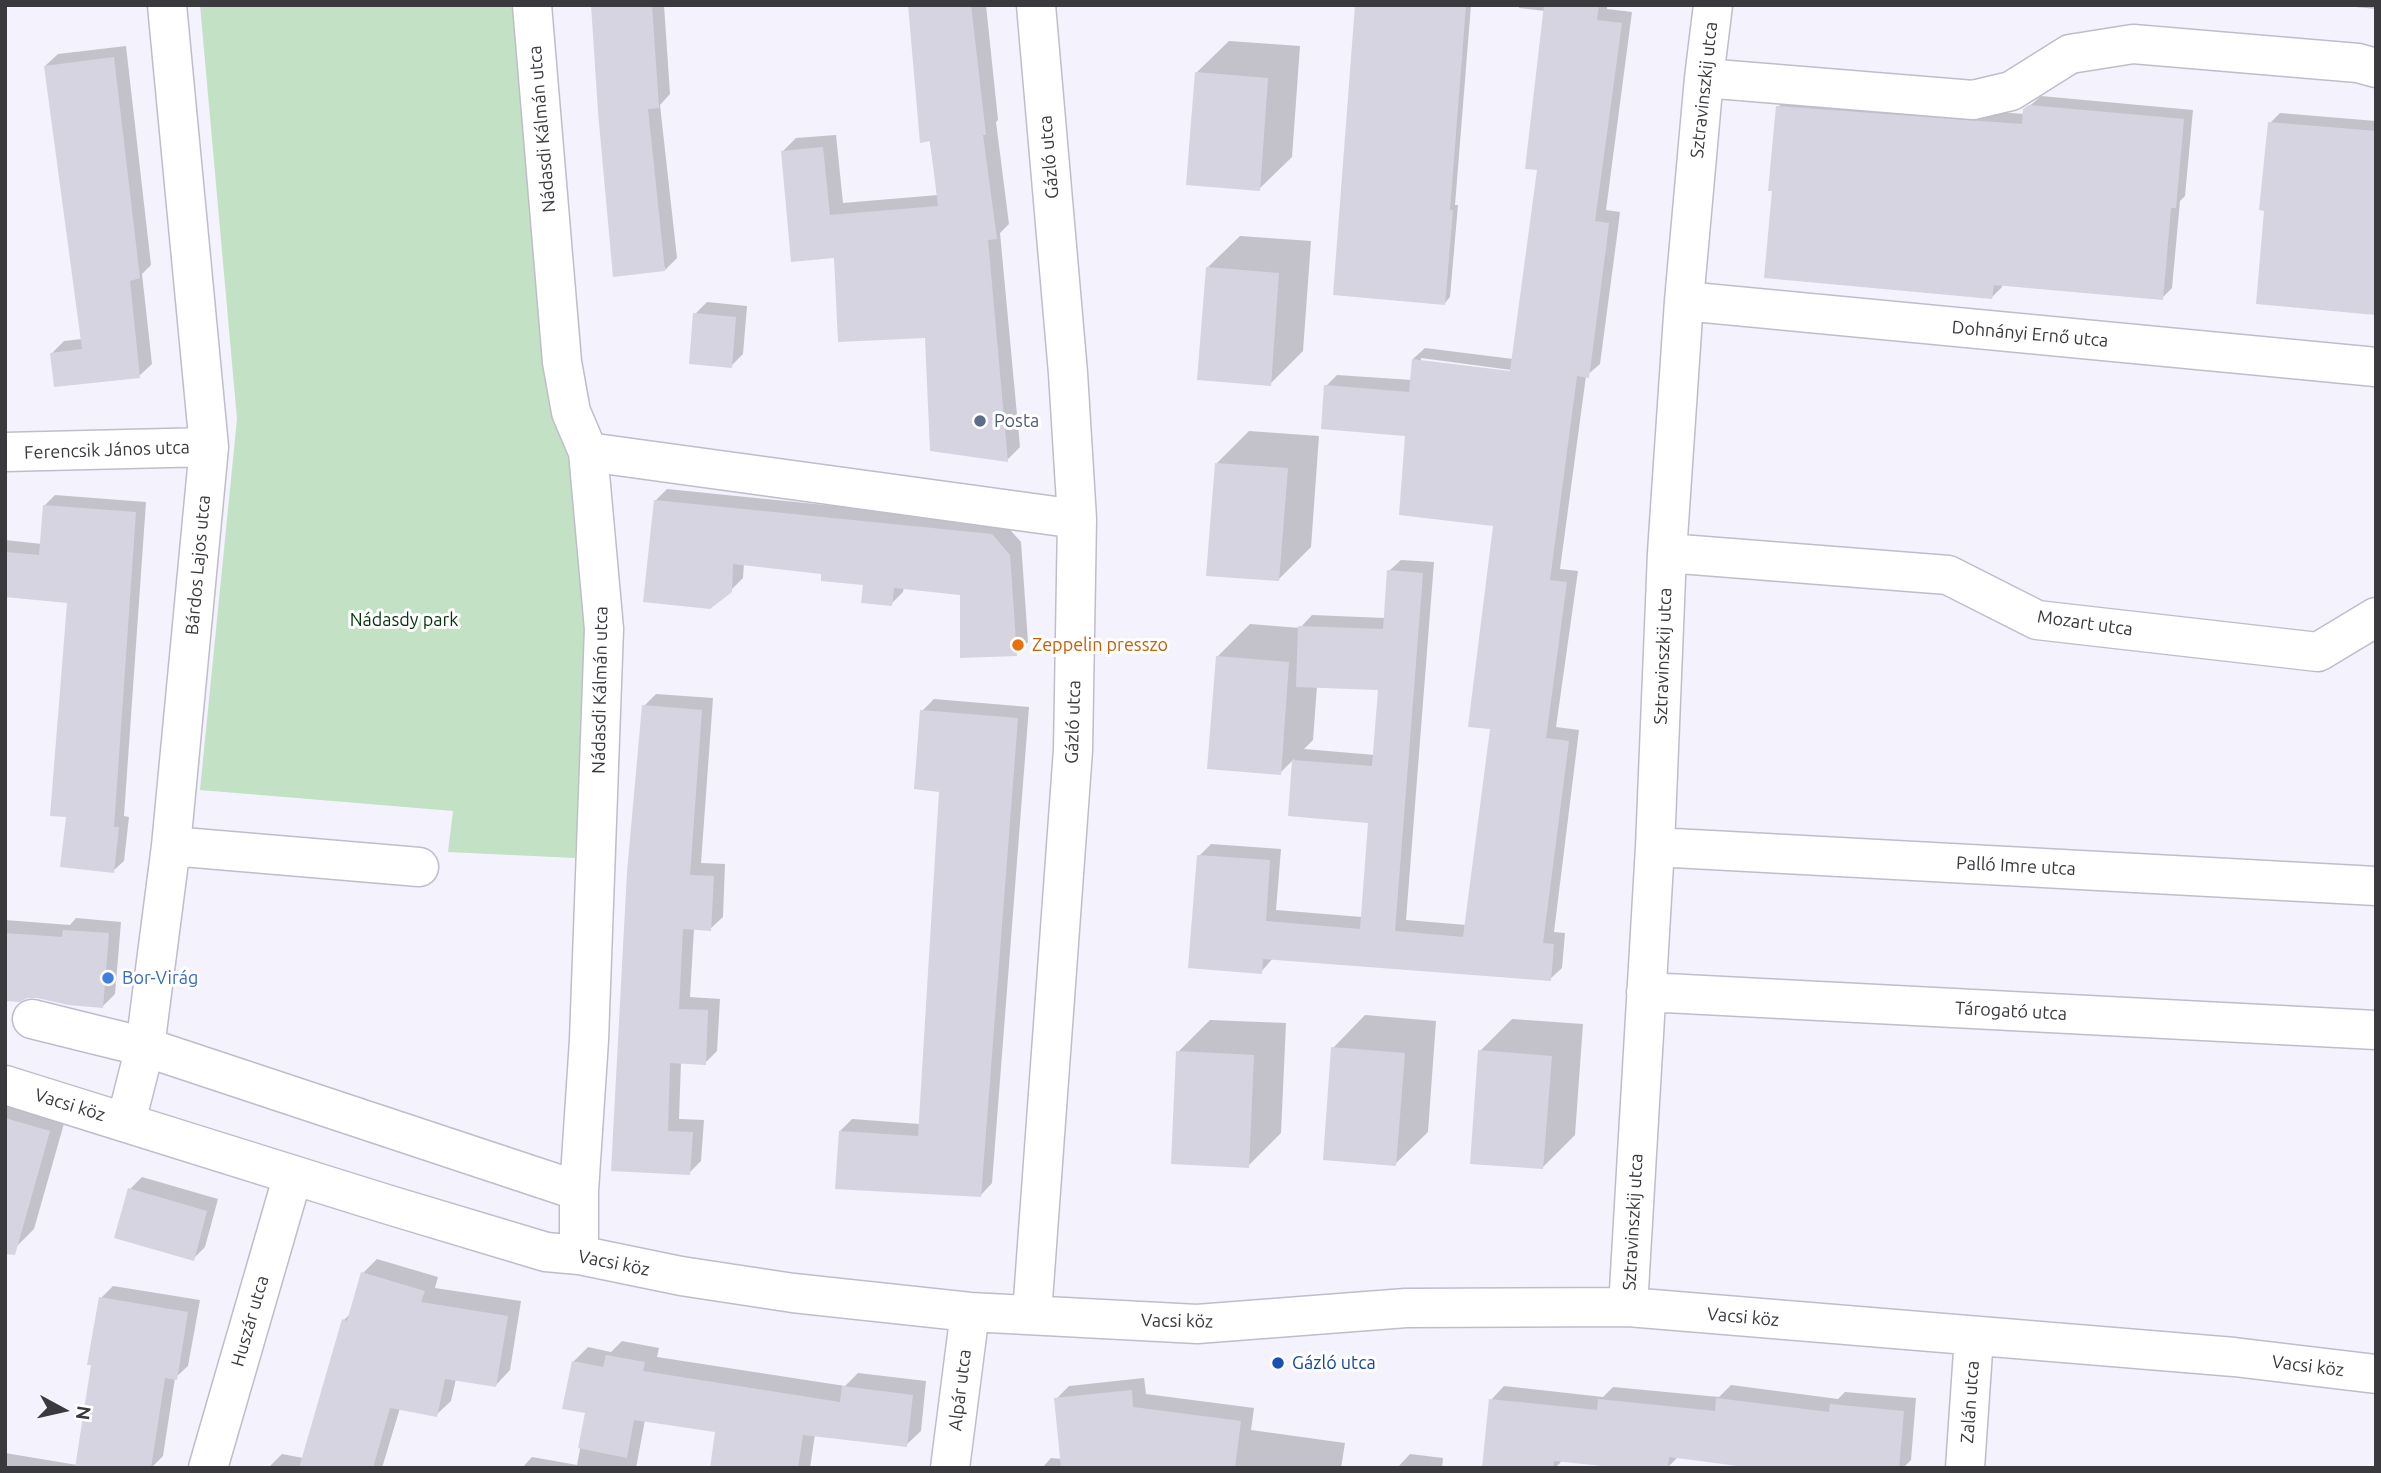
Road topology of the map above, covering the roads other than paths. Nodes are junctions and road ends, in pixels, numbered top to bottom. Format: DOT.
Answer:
graph roads {
  1 [pos="167,5"];
  2 [pos="532,5"];
  3 [pos="1036,5"];
  4 [pos="1713,5"];
  5 [pos="2376,68"];
  6 [pos="1704,78"];
  7 [pos="1684,301"];
  8 [pos="2376,367"];
  9 [pos="209,447"];
  10 [pos="5,452"];
  11 [pos="587,452"];
  12 [pos="1077,519"];
  13 [pos="1667,553"];
  14 [pos="2376,617"];
  15 [pos="171,846"];
  16 [pos="1655,847"];
  17 [pos="419,867"];
  18 [pos="2376,886"];
  19 [pos="1646,992"];
  20 [pos="32,1019"];
  21 [pos="2376,1030"];
  22 [pos="145,1047"];
  23 [pos="5,1084"];
  24 [pos="126,1122"];
  25 [pos="293,1175"];
  26 [pos="579,1191"];
  27 [pos="579,1255"];
  28 [pos="1628,1307"];
  29 [pos="970,1312"];
  30 [pos="1032,1314"];
  31 [pos="1974,1336"];
  32 [pos="2376,1374"];
  33 [pos="208,1468"];
  34 [pos="950,1468"];
  35 [pos="1965,1468"];
  1 -- 9 [label="street, Bárdos Lajos utca"];
  2 -- 11 [label="street, Nádasdi Kálmán utca"];
  3 -- 12 [label="street, Gázló utca"];
  4 -- 6 [label="street, Sztravinszkij utca"];
  5 -- 6 [label="street"];
  6 -- 7 [label="street, Sztravinszkij utca"];
  7 -- 8 [label="street, Dohnányi Ernő utca"];
  7 -- 13 [label="street, Sztravinszkij utca"];
  9 -- 10 [label="street, Ferencsik János utca"];
  9 -- 15 [label="street, Bárdos Lajos utca"];
  11 -- 12 [label="street"];
  11 -- 26 [label="street, Nádasdi Kálmán utca"];
  12 -- 30 [label="street, Gázló utca"];
  13 -- 14 [label="street, Mozart utca"];
  13 -- 16 [label="street, Sztravinszkij utca"];
  15 -- 17 [label="street"];
  15 -- 22 [label="street, Bárdos Lajos utca"];
  16 -- 18 [label="street, Palló Imre utca"];
  16 -- 19 [label="street, Sztravinszkij utca"];
  19 -- 21 [label="street, Tárogató utca"];
  19 -- 28 [label="street, Sztravinszkij utca"];
  20 -- 22 [label="street"];
  22 -- 24 [label="street, Bárdos Lajos utca"];
  22 -- 26 [label="street"];
  23 -- 24 [label="street, Vacsi köz"];
  24 -- 25 [label="street, Vacsi köz"];
  25 -- 27 [label="street, Vacsi köz"];
  25 -- 33 [label="street, Huszár utca"];
  26 -- 27 [label="street, Nádasdi Kálmán utca"];
  27 -- 29 [label="street, Vacsi köz"];
  28 -- 30 [label="street, Vacsi köz"];
  28 -- 31 [label="street, Vacsi köz"];
  29 -- 30 [label="street, Vacsi köz"];
  29 -- 34 [label="street, Alpár utca"];
  31 -- 32 [label="street, Vacsi köz"];
  31 -- 35 [label="street, Zalán utca"];
}
